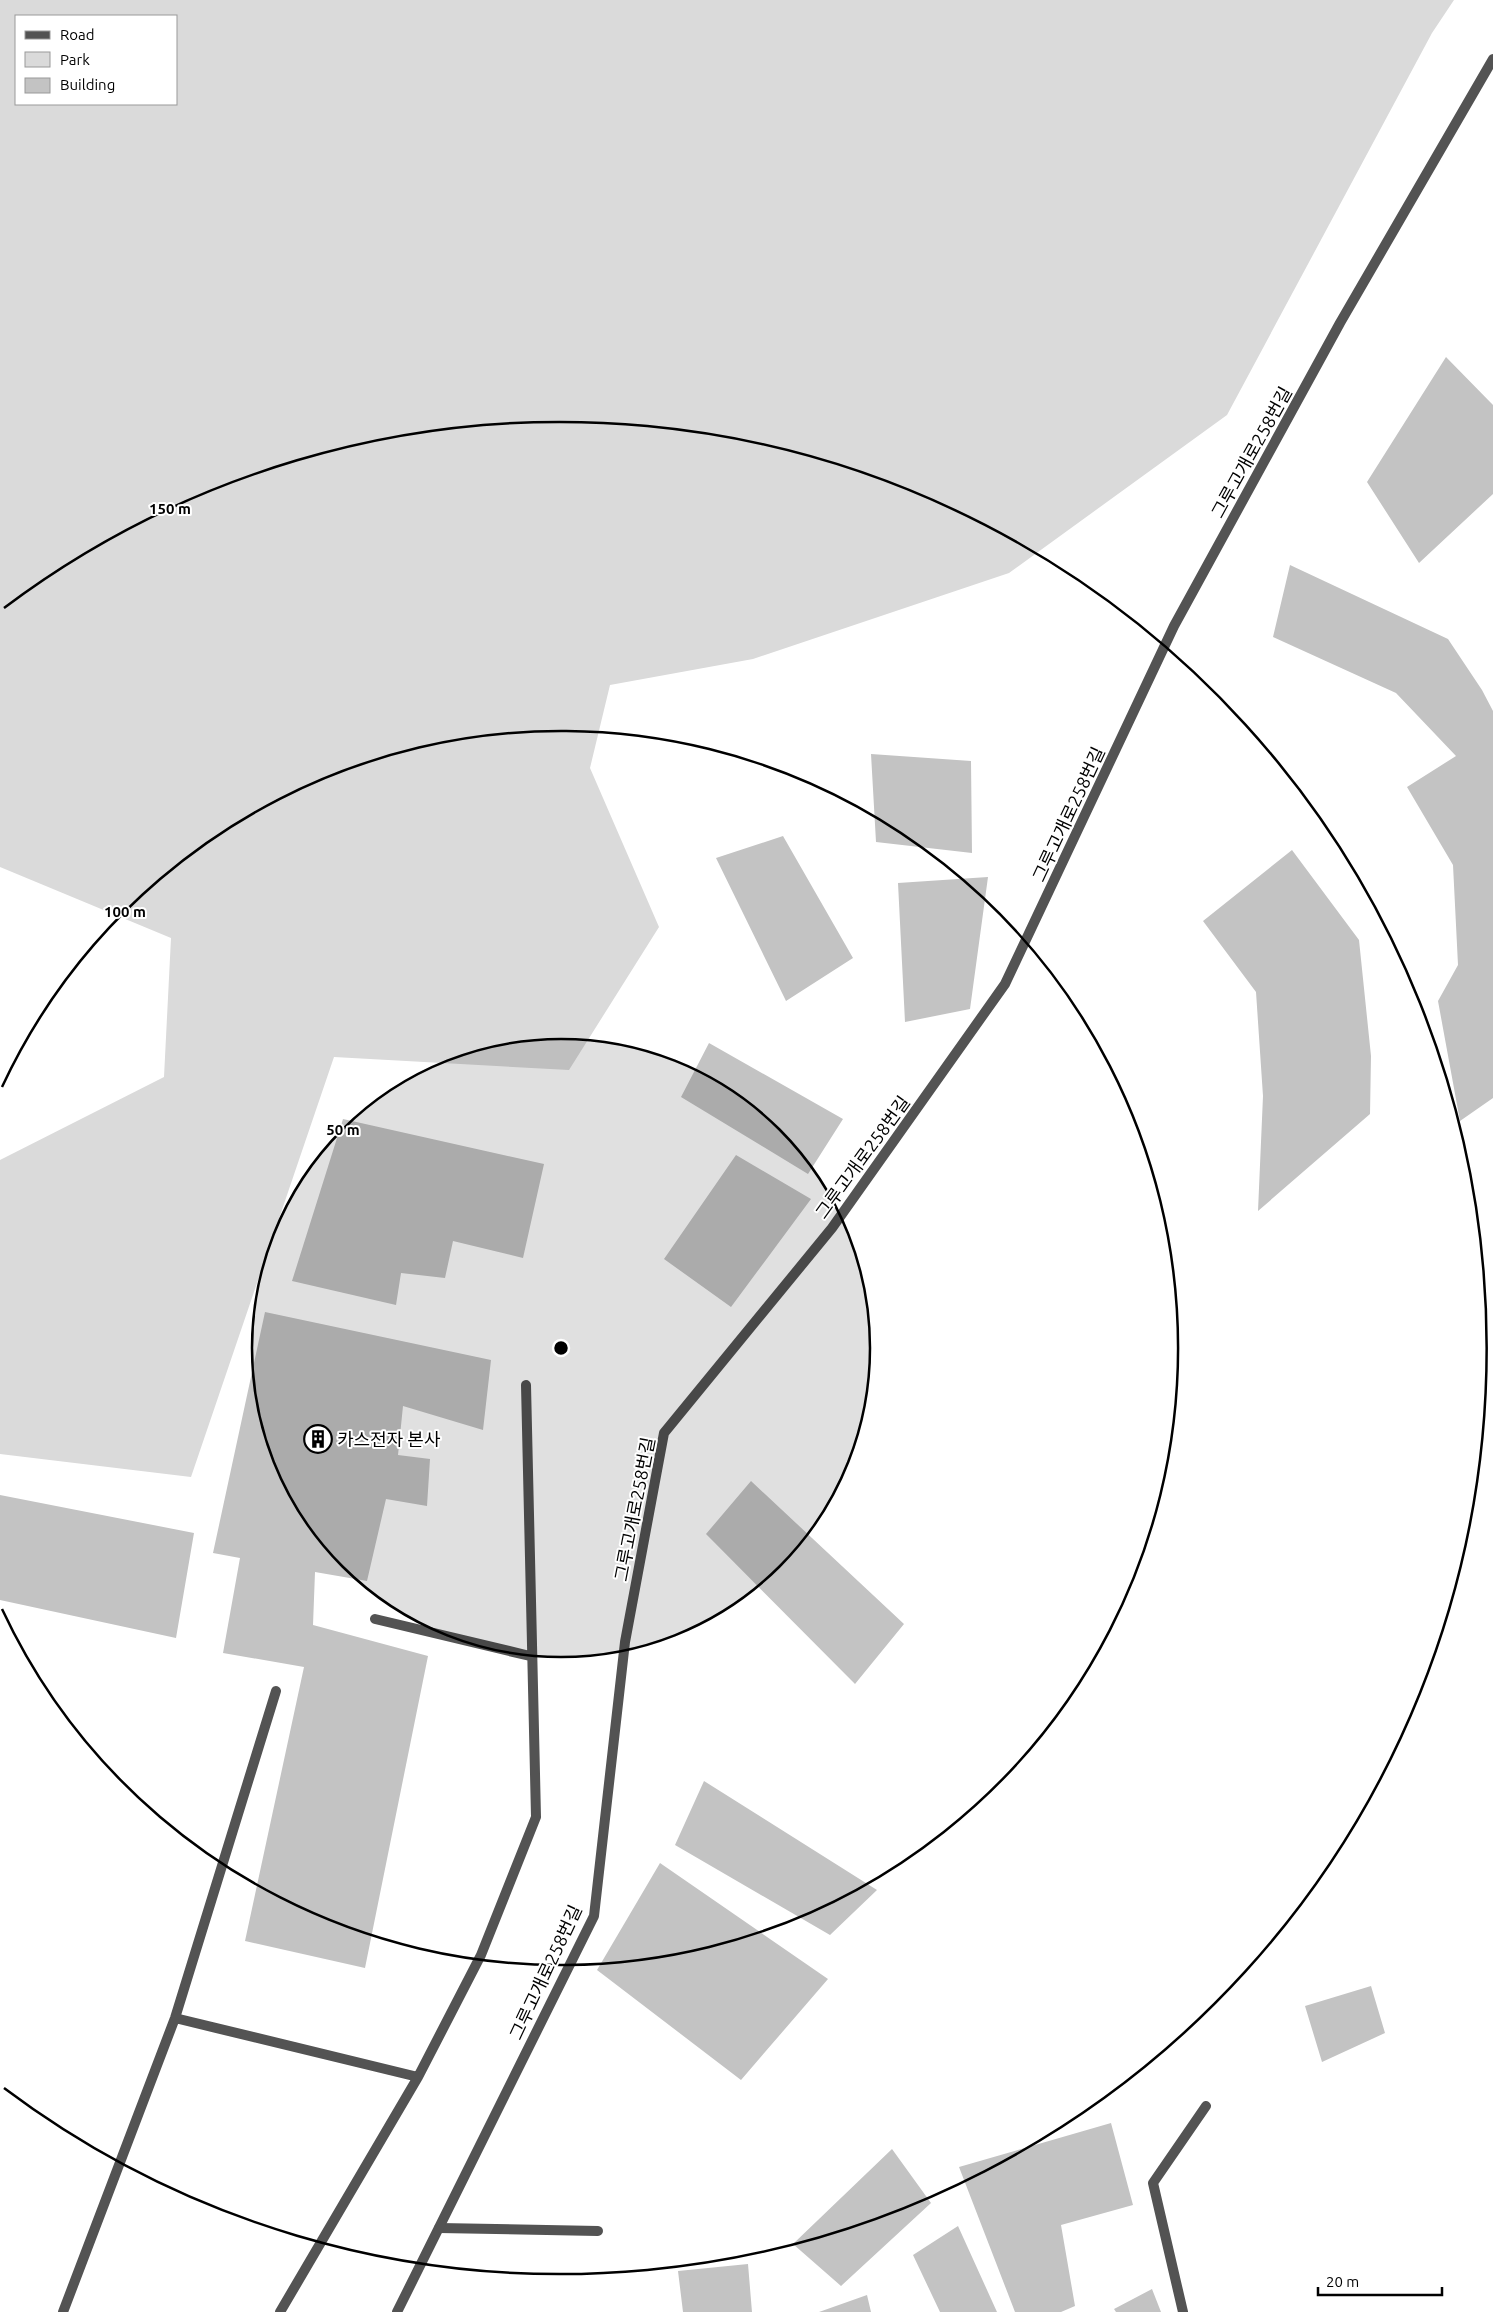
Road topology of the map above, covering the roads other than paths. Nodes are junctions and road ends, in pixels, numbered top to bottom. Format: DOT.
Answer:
graph roads {
  1 [pos="1493,59"];
  2 [pos="526,1385"];
  3 [pos="375,1619"];
  4 [pos="530,1656"];
  5 [pos="276,1691"];
  6 [pos="175,2018"];
  7 [pos="418,2077"];
  8 [pos="1206,2106"];
  9 [pos="439,2228"];
  10 [pos="598,2230"];
  11 [pos="63,2312"];
  12 [pos="280,2312"];
  13 [pos="397,2312"];
  14 [pos="1183,2312"];
  1 -- 9 [label="street, 그루고개로258번길"];
  2 -- 4 [label="street"];
  3 -- 4 [label="street"];
  4 -- 7 [label="street"];
  5 -- 6 [label="street"];
  6 -- 7 [label="street"];
  6 -- 11 [label="street"];
  7 -- 12 [label="street"];
  8 -- 14 [label="street"];
  9 -- 10 [label="street"];
  9 -- 13 [label="street, 그루고개로258번길"];
}
